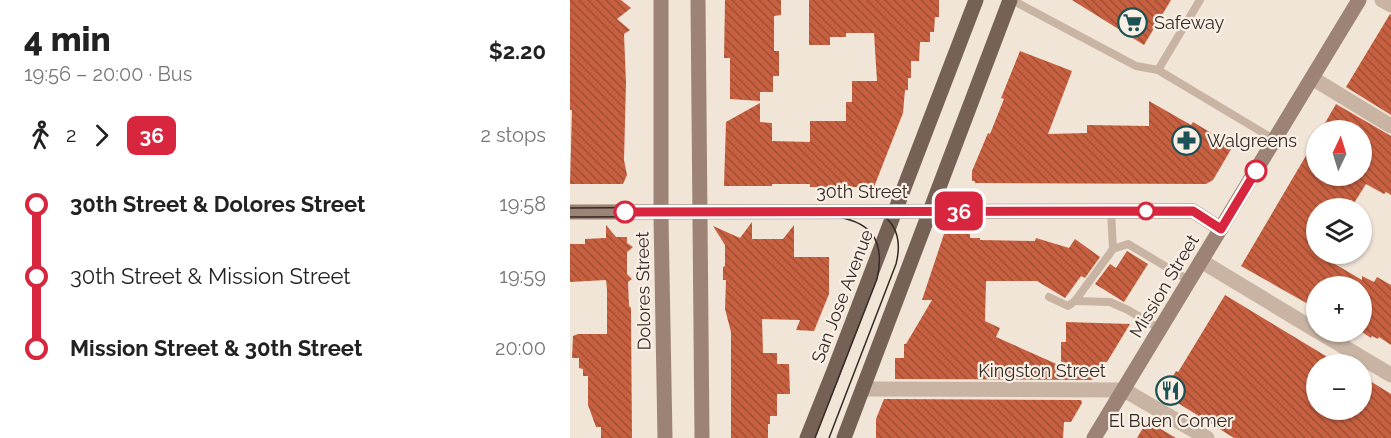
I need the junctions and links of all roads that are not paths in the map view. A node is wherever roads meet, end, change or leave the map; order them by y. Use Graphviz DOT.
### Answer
graph roads {
  1 [pos="661,0"];
  2 [pos="698,0"];
  3 [pos="976,0"];
  4 [pos="1011,0"];
  5 [pos="1200,0"];
  6 [pos="1359,0"];
  7 [pos="1382,0"];
  8 [pos="1391,5"];
  9 [pos="1158,70"];
  10 [pos="1312,78"];
  11 [pos="1391,126"];
  12 [pos="1275,140"];
  13 [pos="896,210"];
  14 [pos="929,211"];
  15 [pos="1111,211"];
  16 [pos="570,212"];
  17 [pos="661,212"];
  18 [pos="700,212"];
  19 [pos="1221,229"];
  20 [pos="1113,249"];
  21 [pos="1201,261"];
  22 [pos="1190,281"];
  23 [pos="1049,297"];
  24 [pos="1075,301"];
  25 [pos="1306,324"];
  26 [pos="1160,329"];
  27 [pos="1336,342"];
  28 [pos="1391,375"];
  29 [pos="864,389"];
  30 [pos="1124,390"];
  31 [pos="665,438"];
  32 [pos="702,438"];
  33 [pos="807,438"];
  34 [pos="844,438"];
  35 [pos="1094,438"];
  36 [pos="1207,438"];
  1 -- 17 [label="main road, Dolores Street"];
  2 -- 18 [label="main road"];
  3 -- 13 [label="main road, San Jose Avenue"];
  4 -- 9 [label="lane"];
  4 -- 14 [label="main road"];
  5 -- 9 [label="lane"];
  6 -- 10 [label="main road, Mission Street"];
  7 -- 8 [label="street"];
  9 -- 12 [label="lane"];
  10 -- 11 [label="street"];
  10 -- 12 [label="main road, Mission Street"];
  12 -- 19 [label="main road, Mission Street"];
  13 -- 14 [label="main road, 30th Street"];
  13 -- 18 [label="main road, 30th Street"];
  13 -- 33 [label="main road, San Jose Avenue"];
  14 -- 15 [label="main road, 30th Street"];
  14 -- 29 [label="main road"];
  15 -- 19 [label="main road, 30th Street"];
  15 -- 20 [label="lane"];
  16 -- 17 [label="main road, 30th Street"];
  17 -- 18 [label="main road, 30th Street"];
  17 -- 31 [label="main road, Dolores Street"];
  18 -- 32 [label="main road"];
  19 -- 21 [label="main road, Mission Street"];
  20 -- 22 [label="lane"];
  20 -- 24 [label="lane"];
  21 -- 22 [label="main road, Mission Street"];
  21 -- 25 [label="street"];
  22 -- 26 [label="main road, Mission Street"];
  23 -- 24 [label="lane"];
  24 -- 26 [label="lane"];
  26 -- 30 [label="main road, Mission Street"];
  27 -- 28 [label="street"];
  29 -- 30 [label="street, Kingston Street"];
  29 -- 34 [label="main road"];
  30 -- 35 [label="main road, Mission Street"];
  30 -- 36 [label="street, Kingston Street"];
}
